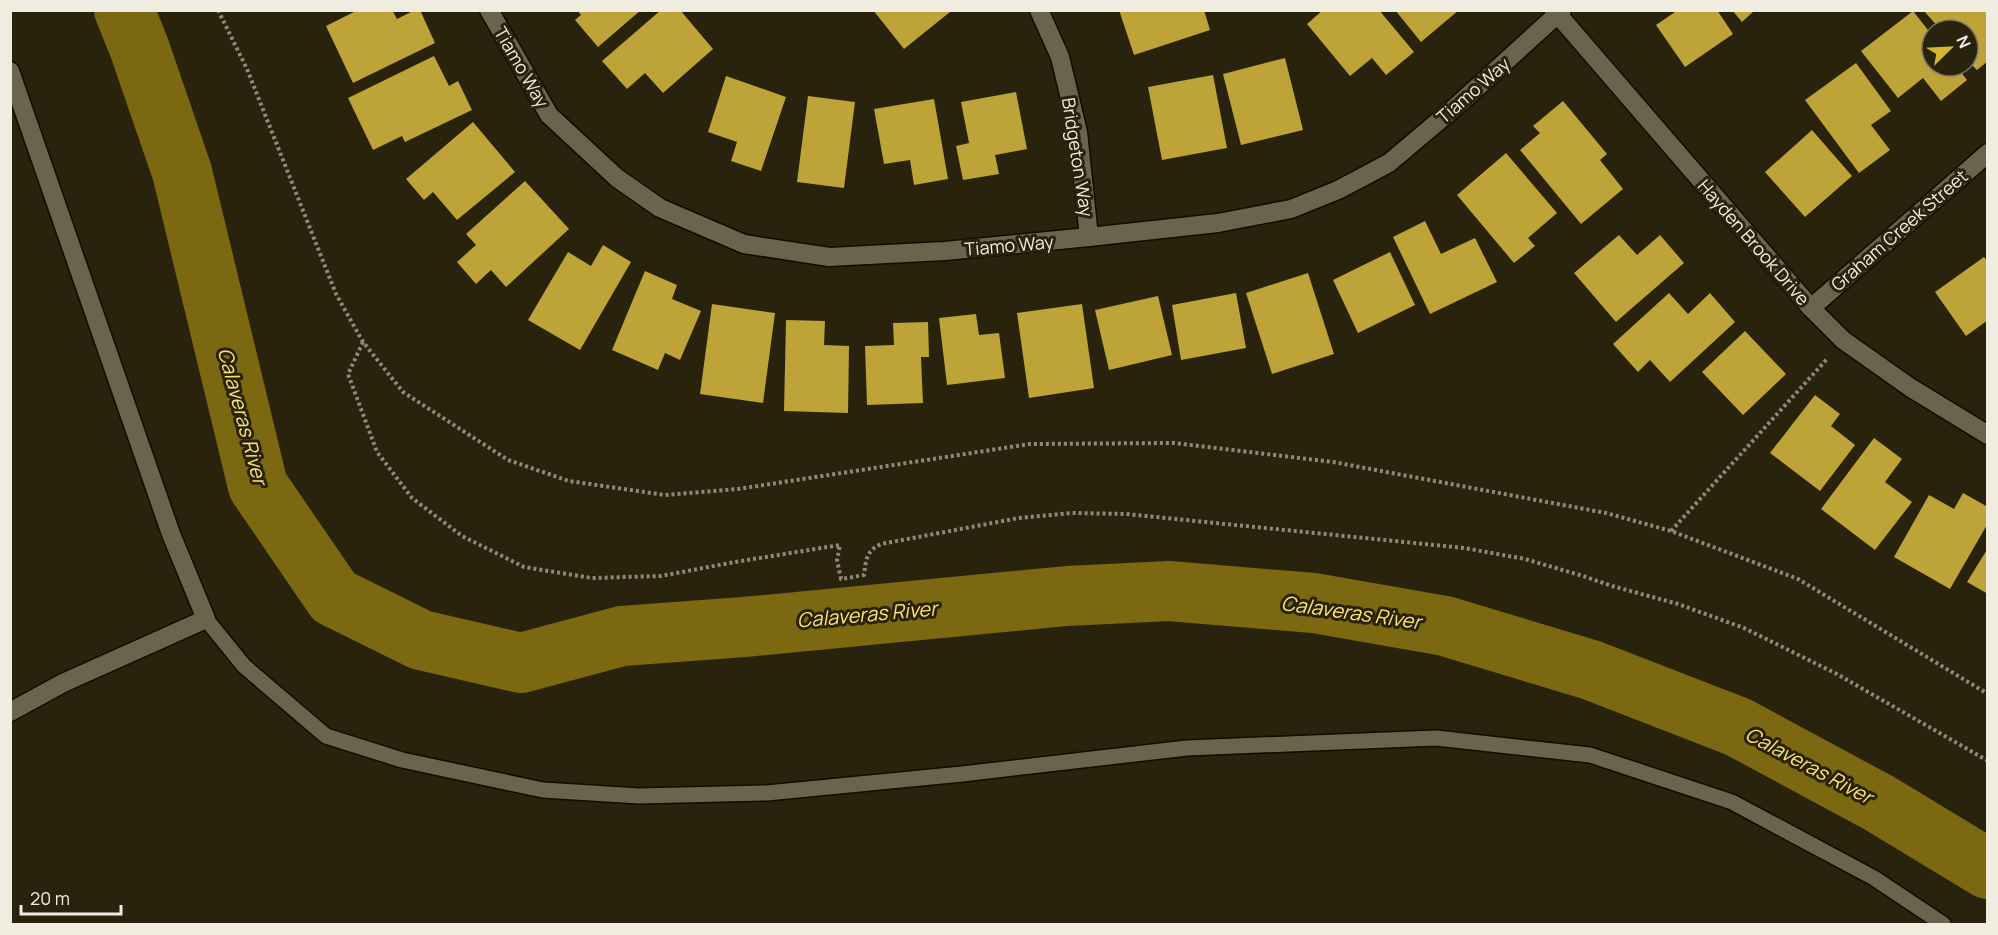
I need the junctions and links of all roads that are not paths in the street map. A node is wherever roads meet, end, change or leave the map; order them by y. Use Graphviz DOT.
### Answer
graph roads {
  1 [pos="489,10"];
  2 [pos="1039,10"];
  3 [pos="1558,12"];
  4 [pos="10,71"];
  5 [pos="1988,153"];
  6 [pos="1089,237"];
  7 [pos="1811,308"];
  8 [pos="1988,435"];
  9 [pos="206,619"];
  10 [pos="10,712"];
  11 [pos="1943,924"];
  1 -- 6 [label="street, Tiamo Way"];
  2 -- 6 [label="street, Bridgeton Way"];
  3 -- 6 [label="street, Tiamo Way"];
  3 -- 7 [label="street, Hayden Brook Drive"];
  4 -- 9 [label="street"];
  5 -- 7 [label="street, Graham Creek Street"];
  7 -- 8 [label="street, Hayden Brook Drive"];
  9 -- 10 [label="street"];
  9 -- 11 [label="lane"];
}
